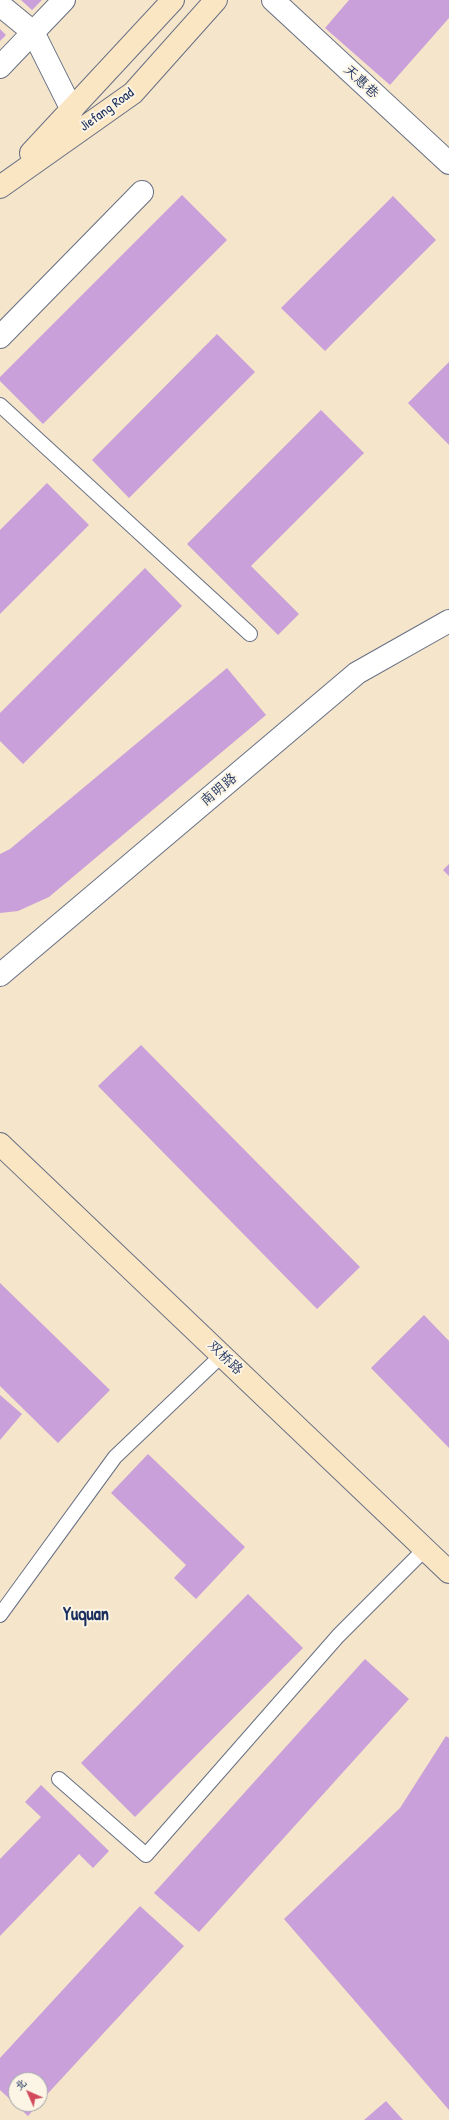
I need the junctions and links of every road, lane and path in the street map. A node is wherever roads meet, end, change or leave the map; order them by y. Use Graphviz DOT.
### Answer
graph roads {
  1 [pos="64,0"];
  2 [pos="173,0"];
  3 [pos="216,0"];
  4 [pos="272,0"];
  5 [pos="0,5"];
  6 [pos="33,32"];
  7 [pos="0,67"];
  8 [pos="72,110"];
  9 [pos="449,163"];
  10 [pos="0,186"];
  11 [pos="142,192"];
  12 [pos="0,337"];
  13 [pos="0,405"];
  14 [pos="449,621"];
  15 [pos="250,634"];
  16 [pos="0,975"];
  17 [pos="0,1144"];
  18 [pos="222,1355"];
  19 [pos="426,1548"];
  20 [pos="449,1572"];
  21 [pos="0,1615"];
  22 [pos="59,1779"];
  1 -- 6 [label="street"];
  2 -- 8 [label="main road, Jiefang Road"];
  3 -- 10 [label="main road, Jiefang Road"];
  4 -- 9 [label="street, 天惠巷"];
  5 -- 6 [label="street"];
  6 -- 7 [label="street"];
  6 -- 8 [label="street"];
  8 -- 10 [label="main road, Jiefang Road"];
  11 -- 12 [label="street"];
  13 -- 15 [label="lane"];
  14 -- 16 [label="street, 南明路"];
  17 -- 18 [label="main road, 双桥路"];
  18 -- 19 [label="main road, 双桥路"];
  18 -- 21 [label="lane"];
  19 -- 20 [label="main road, 双桥路"];
  19 -- 22 [label="lane"];
}
